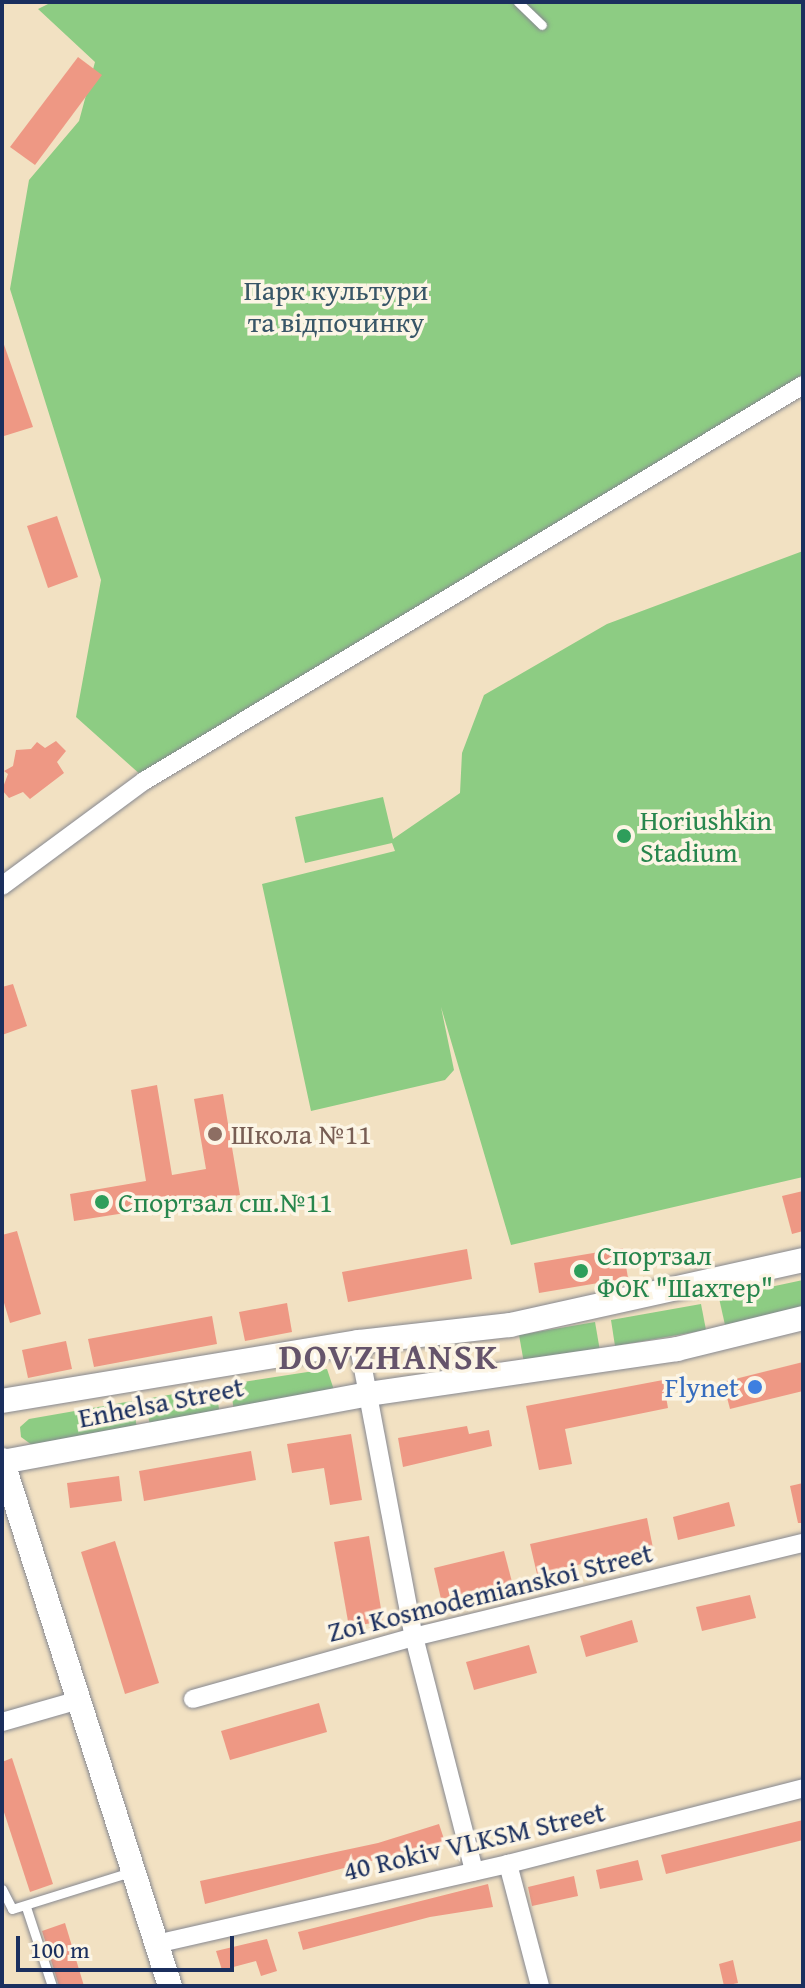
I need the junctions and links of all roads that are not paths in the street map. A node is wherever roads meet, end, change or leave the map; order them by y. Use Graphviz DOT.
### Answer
graph roads {
  1 [pos="518,2"];
  2 [pos="542,25"];
  3 [pos="803,385"];
  4 [pos="2,886"];
  5 [pos="803,1260"];
  6 [pos="803,1318"];
  7 [pos="358,1342"];
  8 [pos="369,1394"];
  9 [pos="2,1401"];
  10 [pos="2,1461"];
  11 [pos="803,1543"];
  12 [pos="414,1637"];
  13 [pos="193,1699"];
  14 [pos="75,1701"];
  15 [pos="2,1722"];
  16 [pos="803,1788"];
  17 [pos="508,1864"];
  18 [pos="474,1871"];
  19 [pos="131,1872"];
  20 [pos="2,1889"];
  21 [pos="26,1907"];
  22 [pos="156,1944"];
  23 [pos="52,1986"];
  24 [pos="170,1986"];
  25 [pos="540,1986"];
  1 -- 2 [label="lane"];
  3 -- 4 [label="street"];
  5 -- 7 [label="street, Enhelsa Street"];
  6 -- 8 [label="street, Enhelsa Street"];
  7 -- 8 [label="street"];
  7 -- 9 [label="street, Enhelsa Street"];
  8 -- 10 [label="street, Enhelsa Street"];
  8 -- 12 [label="street"];
  10 -- 14 [label="street"];
  11 -- 12 [label="street, Zoi Kosmodemianskoi Street"];
  12 -- 13 [label="street, Zoi Kosmodemianskoi Street"];
  12 -- 18 [label="street"];
  14 -- 15 [label="street"];
  14 -- 19 [label="street"];
  16 -- 17 [label="street, 40 Rokiv VLKSM Street"];
  17 -- 18 [label="street, 40 Rokiv VLKSM Street"];
  17 -- 25 [label="street"];
  18 -- 22 [label="street, 40 Rokiv VLKSM Street"];
  19 -- 21 [label="lane"];
  19 -- 22 [label="street"];
  20 -- 21 [label="lane"];
  21 -- 23 [label="lane"];
  22 -- 24 [label="street"];
}
